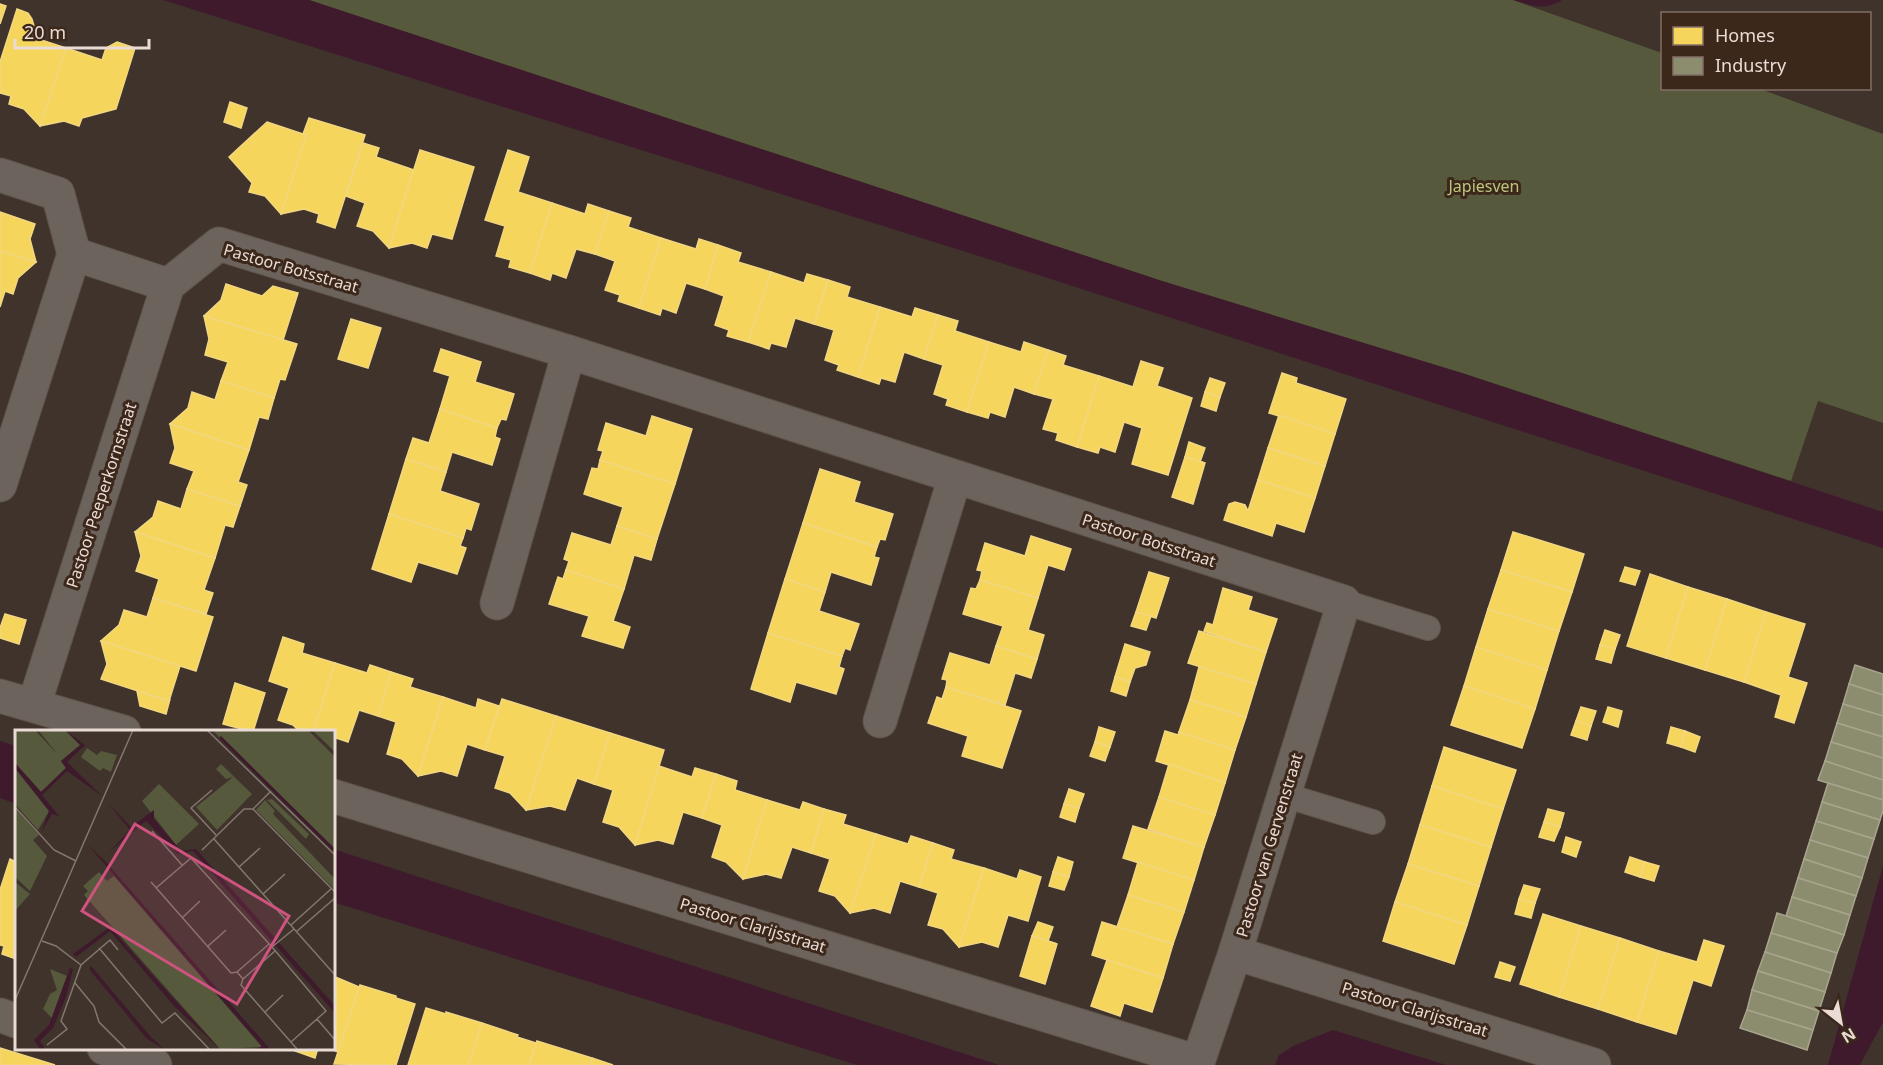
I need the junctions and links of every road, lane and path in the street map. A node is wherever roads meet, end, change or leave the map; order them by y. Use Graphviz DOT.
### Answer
graph roads {
  1 [pos="0,175"];
  2 [pos="74,254"];
  3 [pos="168,285"];
  4 [pos="568,352"];
  5 [pos="955,477"];
  6 [pos="0,485"];
  7 [pos="1344,602"];
  8 [pos="497,603"];
  9 [pos="1428,628"];
  10 [pos="0,696"];
  11 [pos="34,705"];
  12 [pos="880,721"];
  13 [pos="117,730"];
  14 [pos="1284,795"];
  15 [pos="334,796"];
  16 [pos="1373,822"];
  17 [pos="1235,954"];
  18 [pos="0,1015"];
  19 [pos="15,1021"];
  20 [pos="110,1050"];
  21 [pos="1173,1055"];
  22 [pos="155,1065"];
  23 [pos="1594,1065"];
  1 -- 2 [label="street"];
  2 -- 3 [label="street"];
  2 -- 6 [label="street"];
  3 -- 4 [label="street, Pastoor Botsstraat"];
  3 -- 11 [label="street, Pastoor Peeperkornstraat"];
  4 -- 5 [label="street, Pastoor Botsstraat"];
  4 -- 8 [label="street"];
  5 -- 7 [label="street, Pastoor Botsstraat"];
  5 -- 12 [label="street"];
  7 -- 9 [label="lane"];
  7 -- 14 [label="street, Pastoor van Gervenstraat"];
  10 -- 11 [label="street"];
  11 -- 13 [label="street"];
  14 -- 16 [label="lane"];
  14 -- 17 [label="street, Pastoor van Gervenstraat"];
  15 -- 21 [label="street, Pastoor Clarijsstraat"];
  17 -- 21 [label="street, Pastoor van Gervenstraat"];
  17 -- 23 [label="street, Pastoor Clarijsstraat"];
  18 -- 19 [label="street"];
  20 -- 22 [label="street"];
}
